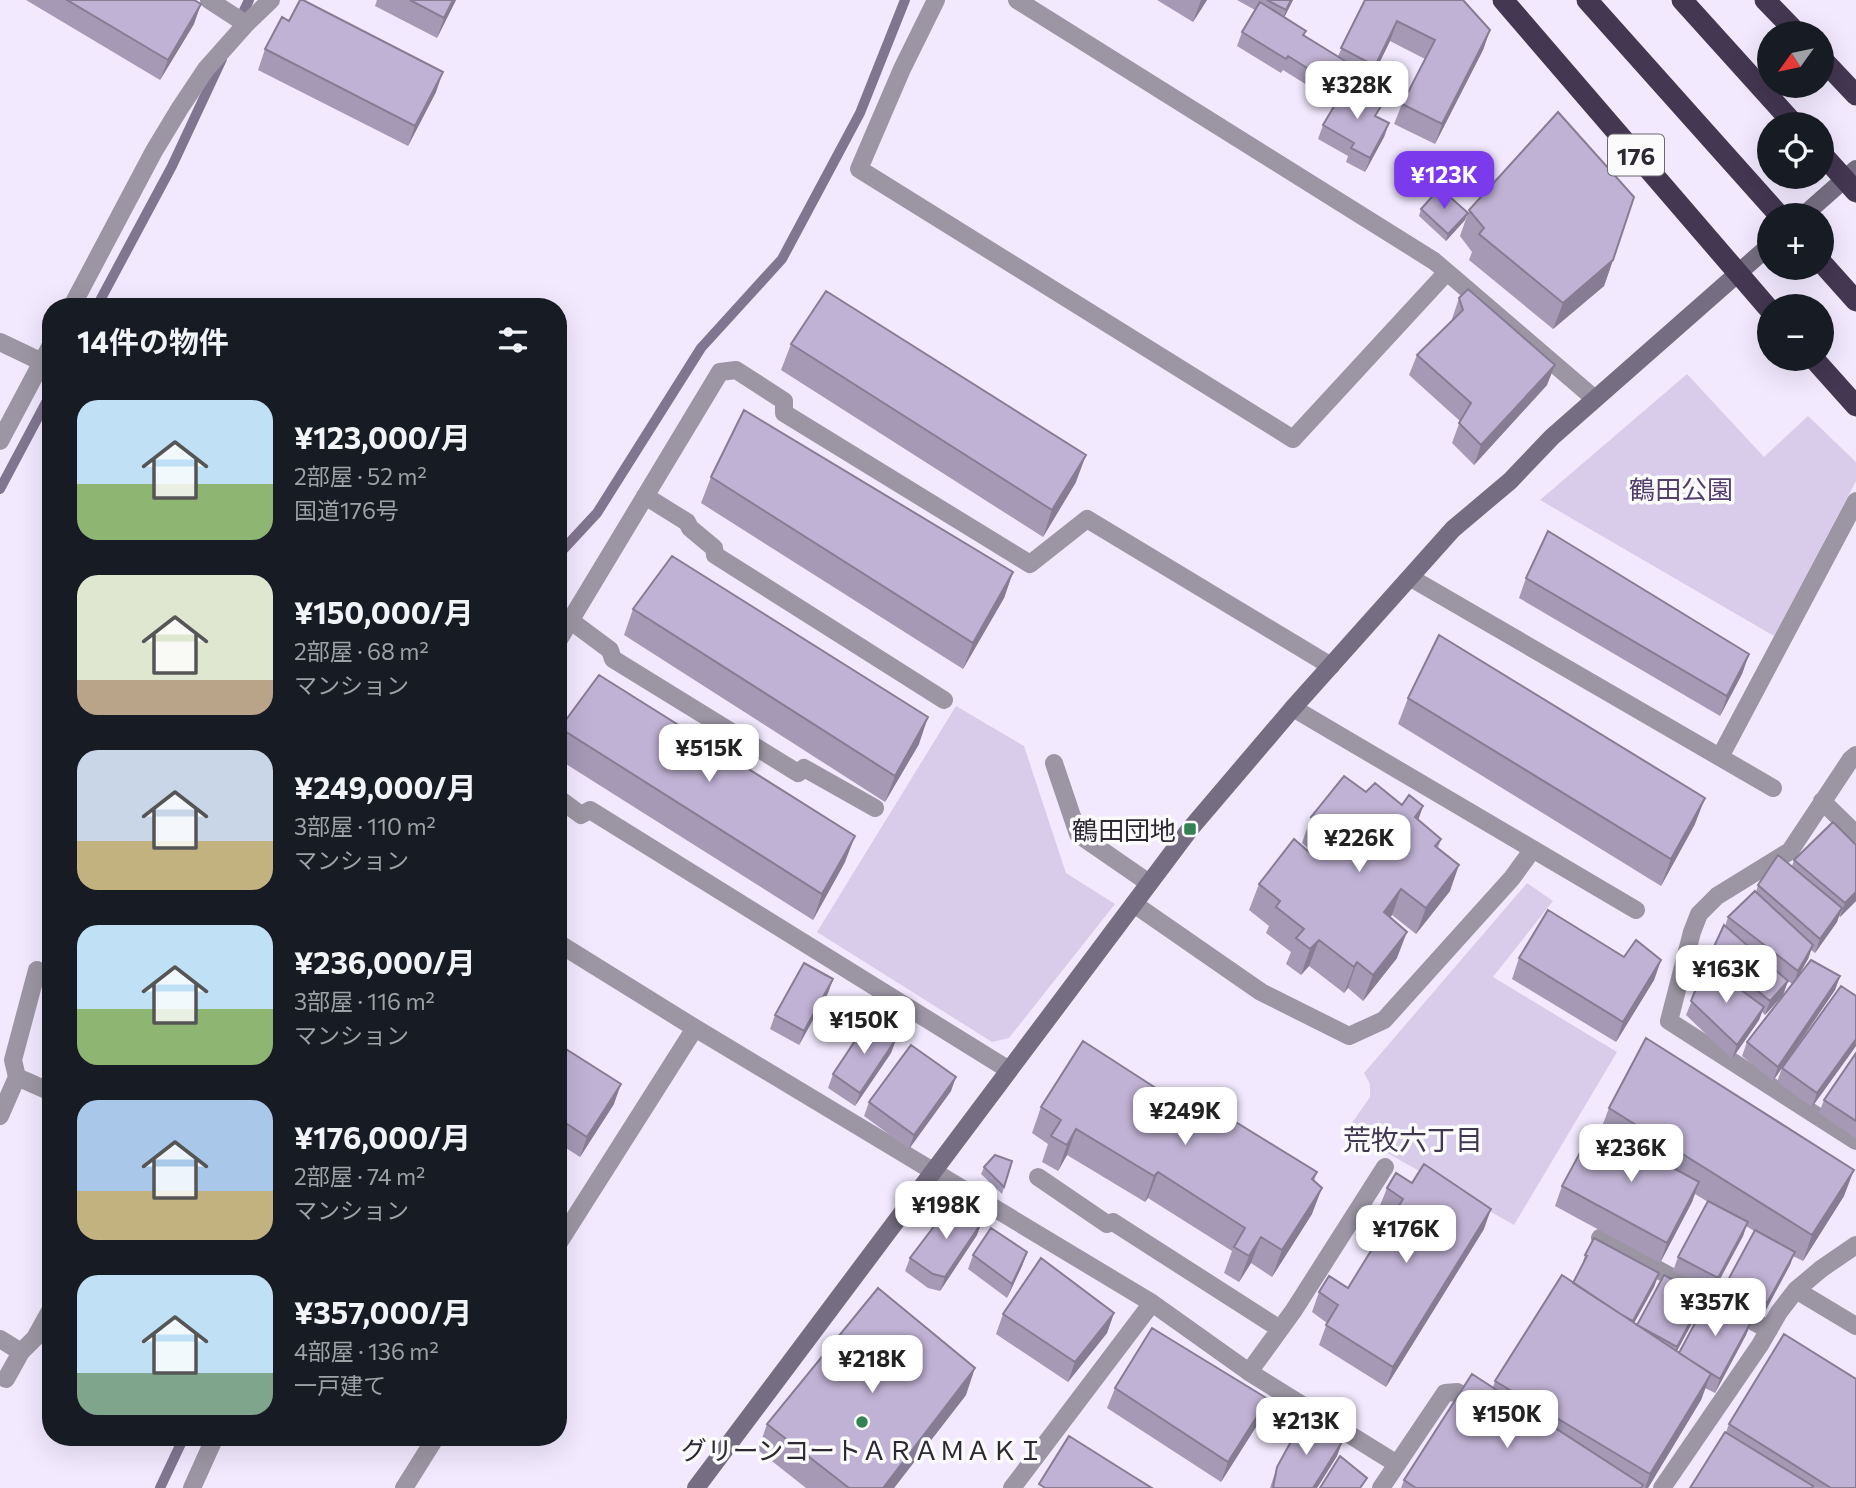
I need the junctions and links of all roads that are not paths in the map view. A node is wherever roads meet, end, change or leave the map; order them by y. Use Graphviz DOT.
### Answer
graph roads {
  1 [pos="209,0"];
  2 [pos="271,0"];
  3 [pos="936,0"];
  4 [pos="1017,0"];
  5 [pos="1503,0"];
  6 [pos="1587,0"];
  7 [pos="1682,0"];
  8 [pos="1765,0"];
  9 [pos="1785,21"];
  10 [pos="246,24"];
  11 [pos="1834,72"];
  12 [pos="1856,95"];
  13 [pos="1783,112"];
  14 [pos="1834,167"];
  15 [pos="1856,169"];
  16 [pos="1856,192"];
  17 [pos="1768,203"];
  18 [pos="1818,203"];
  19 [pos="1757,257"];
  20 [pos="1447,272"];
  21 [pos="1738,274"];
  22 [pos="1834,276"];
  23 [pos="1757,295"];
  24 [pos="76,298"];
  25 [pos="1856,301"];
  26 [pos="0,342"];
  27 [pos="42,362"];
  28 [pos="1825,371"];
  29 [pos="1595,399"];
  30 [pos="1856,406"];
  31 [pos="0,441"];
  32 [pos="645,496"];
  33 [pos="1856,501"];
  34 [pos="1410,578"];
  35 [pos="570,621"];
  36 [pos="567,626"];
  37 [pos="1331,666"];
  38 [pos="944,700"];
  39 [pos="1293,708"];
  40 [pos="1856,755"];
  41 [pos="1720,757"];
  42 [pos="1055,763"];
  43 [pos="1773,788"];
  44 [pos="1822,801"];
  45 [pos="567,805"];
  46 [pos="875,808"];
  47 [pos="1856,834"];
  48 [pos="1533,849"];
  49 [pos="1149,883"];
  50 [pos="1134,904"];
  51 [pos="1636,910"];
  52 [pos="567,949"];
  53 [pos="37,970"];
  54 [pos="695,1028"];
  55 [pos="1009,1070"];
  56 [pos="17,1077"];
  57 [pos="42,1088"];
  58 [pos="0,1116"];
  59 [pos="1856,1141"];
  60 [pos="1385,1167"];
  61 [pos="933,1172"];
  62 [pos="1038,1177"];
  63 [pos="567,1230"];
  64 [pos="1600,1238"];
  65 [pos="1856,1245"];
  66 [pos="1796,1290"];
  67 [pos="1152,1303"];
  68 [pos="42,1326"];
  69 [pos="1856,1326"];
  70 [pos="1280,1329"];
  71 [pos="1769,1330"];
  72 [pos="0,1339"];
  73 [pos="21,1352"];
  74 [pos="1249,1372"];
  75 [pos="6,1379"];
  76 [pos="1492,1414"];
  77 [pos="211,1446"];
  78 [pos="430,1446"];
  79 [pos="1397,1464"];
  80 [pos="191,1488"];
  81 [pos="404,1488"];
  82 [pos="696,1488"];
  83 [pos="1012,1488"];
  84 [pos="1381,1488"];
  85 [pos="1662,1488"];
  1 -- 10 [label="street"];
  2 -- 10 [label="street"];
  3 -- 20 [label="street"];
  4 -- 20 [label="street"];
  5 -- 21 [label="highway, 176"];
  6 -- 17 [label="highway"];
  7 -- 13 [label="highway"];
  8 -- 9 [label="highway"];
  10 -- 24 [label="street"];
  11 -- 12 [label="highway"];
  14 -- 16 [label="highway, bridge"];
  15 -- 18 [label="street"];
  19 -- 21 [label="street"];
  20 -- 29 [label="street"];
  21 -- 23 [label="highway, 176"];
  21 -- 29 [label="street"];
  22 -- 25 [label="highway"];
  26 -- 27 [label="street"];
  27 -- 31 [label="street"];
  28 -- 30 [label="highway"];
  29 -- 34 [label="street"];
  32 -- 35 [label="street"];
  32 -- 37 [label="street"];
  32 -- 38 [label="street"];
  33 -- 41 [label="street"];
  34 -- 37 [label="street"];
  34 -- 41 [label="street"];
  35 -- 36 [label="street"];
  35 -- 46 [label="street"];
  37 -- 39 [label="street"];
  39 -- 48 [label="street"];
  39 -- 49 [label="street"];
  40 -- 44 [label="street"];
  41 -- 43 [label="street"];
  42 -- 49 [label="street"];
  44 -- 47 [label="street"];
  44 -- 59 [label="street"];
  45 -- 55 [label="street"];
  48 -- 50 [label="street"];
  48 -- 51 [label="street"];
  49 -- 50 [label="street"];
  50 -- 55 [label="street"];
  52 -- 54 [label="street"];
  53 -- 56 [label="street"];
  54 -- 61 [label="street"];
  54 -- 63 [label="street"];
  55 -- 61 [label="street"];
  56 -- 57 [label="street"];
  56 -- 58 [label="street"];
  60 -- 70 [label="street"];
  61 -- 67 [label="street"];
  61 -- 82 [label="street"];
  62 -- 70 [label="street"];
  64 -- 71 [label="street"];
  65 -- 66 [label="street"];
  66 -- 69 [label="street"];
  66 -- 71 [label="street"];
  67 -- 74 [label="street"];
  67 -- 83 [label="street"];
  68 -- 73 [label="street"];
  70 -- 74 [label="street"];
  71 -- 85 [label="street"];
  72 -- 73 [label="street"];
  73 -- 75 [label="street"];
  74 -- 79 [label="street"];
  76 -- 79 [label="street"];
  77 -- 80 [label="street"];
  78 -- 81 [label="street"];
  79 -- 84 [label="street"];
}
